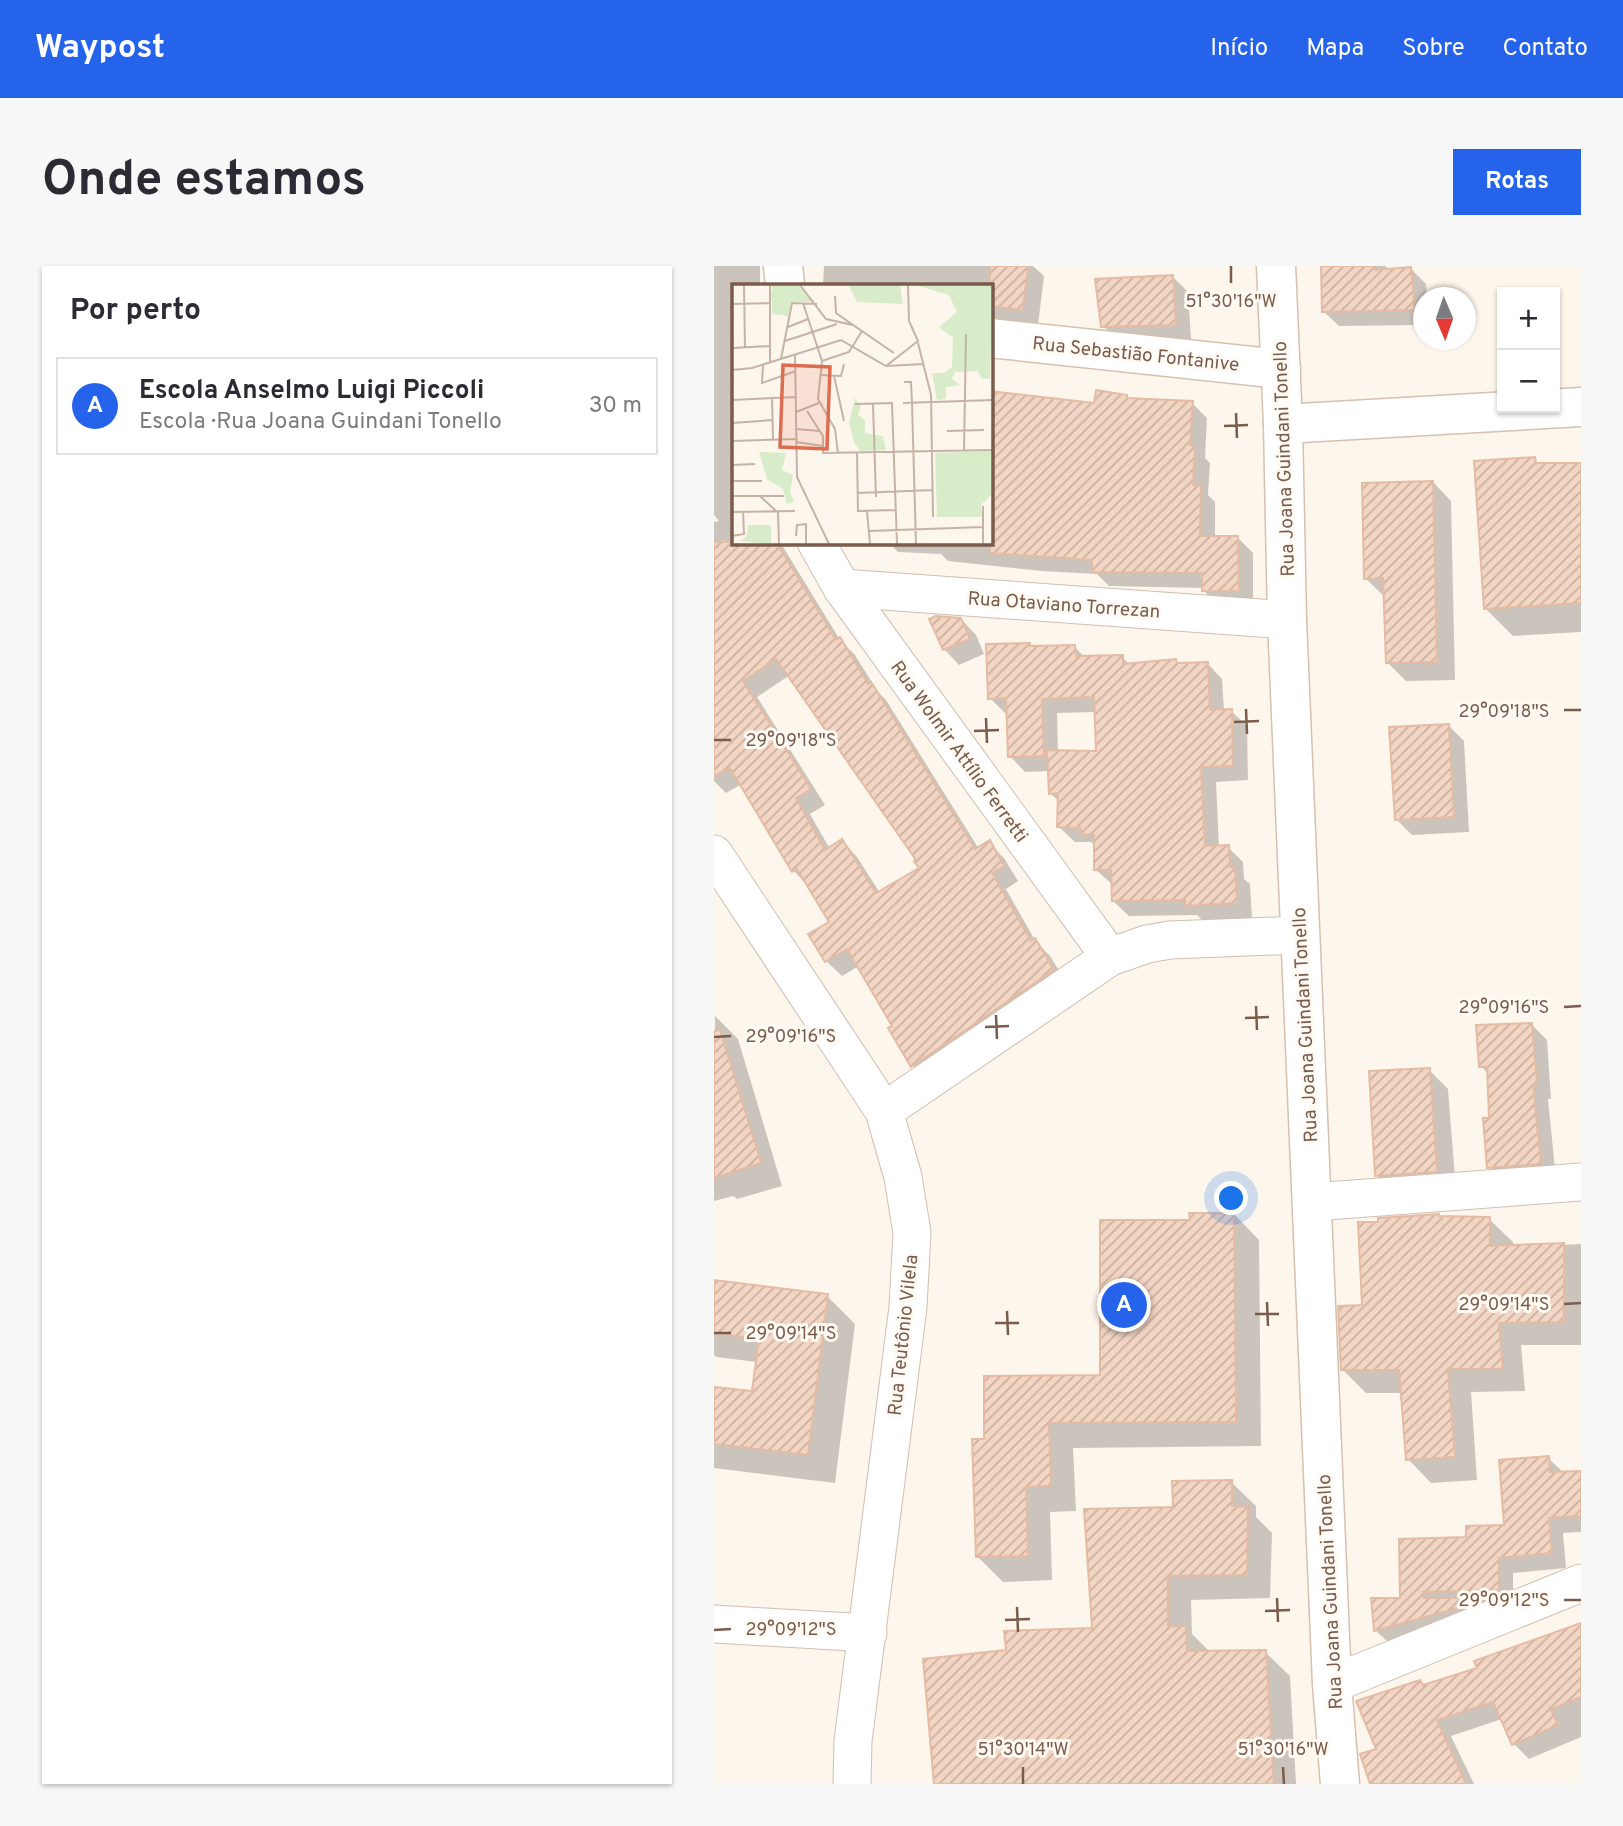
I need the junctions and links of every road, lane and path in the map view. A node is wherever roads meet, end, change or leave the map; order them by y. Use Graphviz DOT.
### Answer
graph roads {
  1 [pos="783,266"];
  2 [pos="1276,266"];
  3 [pos="785,284"];
  4 [pos="992,338"];
  5 [pos="1281,369"];
  6 [pos="1581,407"];
  7 [pos="1283,424"];
  8 [pos="817,544"];
  9 [pos="842,588"];
  10 [pos="1287,620"];
  11 [pos="714,853"];
  12 [pos="1300,935"];
  13 [pos="1110,957"];
  14 [pos="884,1111"];
  15 [pos="1581,1182"];
  16 [pos="1313,1202"];
  17 [pos="1581,1583"];
  18 [pos="714,1624"];
  19 [pos="868,1633"];
  20 [pos="1332,1684"];
  21 [pos="852,1784"];
  22 [pos="1340,1784"];
  1 -- 3 [label="main road"];
  2 -- 5 [label="main road, Rua Joana Guindani Tonello"];
  4 -- 5 [label="main road, Rua Sebastião Fontanive"];
  5 -- 7 [label="main road, Rua Joana Guindani Tonello"];
  6 -- 7 [label="main road"];
  7 -- 10 [label="main road, Rua Joana Guindani Tonello"];
  8 -- 9 [label="street, Rua Wolmir Attílio Ferretti"];
  9 -- 10 [label="street, Rua Otaviano Torrezan"];
  9 -- 13 [label="street, Rua Wolmir Attílio Ferretti"];
  10 -- 12 [label="main road, Rua Joana Guindani Tonello"];
  11 -- 14 [label="street, Rua Teutônio Vilela"];
  12 -- 13 [label="street"];
  12 -- 16 [label="main road, Rua Joana Guindani Tonello"];
  13 -- 14 [label="street"];
  14 -- 19 [label="street, Rua Teutônio Vilela"];
  15 -- 16 [label="street"];
  16 -- 20 [label="main road, Rua Joana Guindani Tonello"];
  17 -- 20 [label="street"];
  18 -- 19 [label="street"];
  19 -- 21 [label="street, Rua Teutônio Vilela"];
  20 -- 22 [label="main road, Rua Joana Guindani Tonello"];
}
